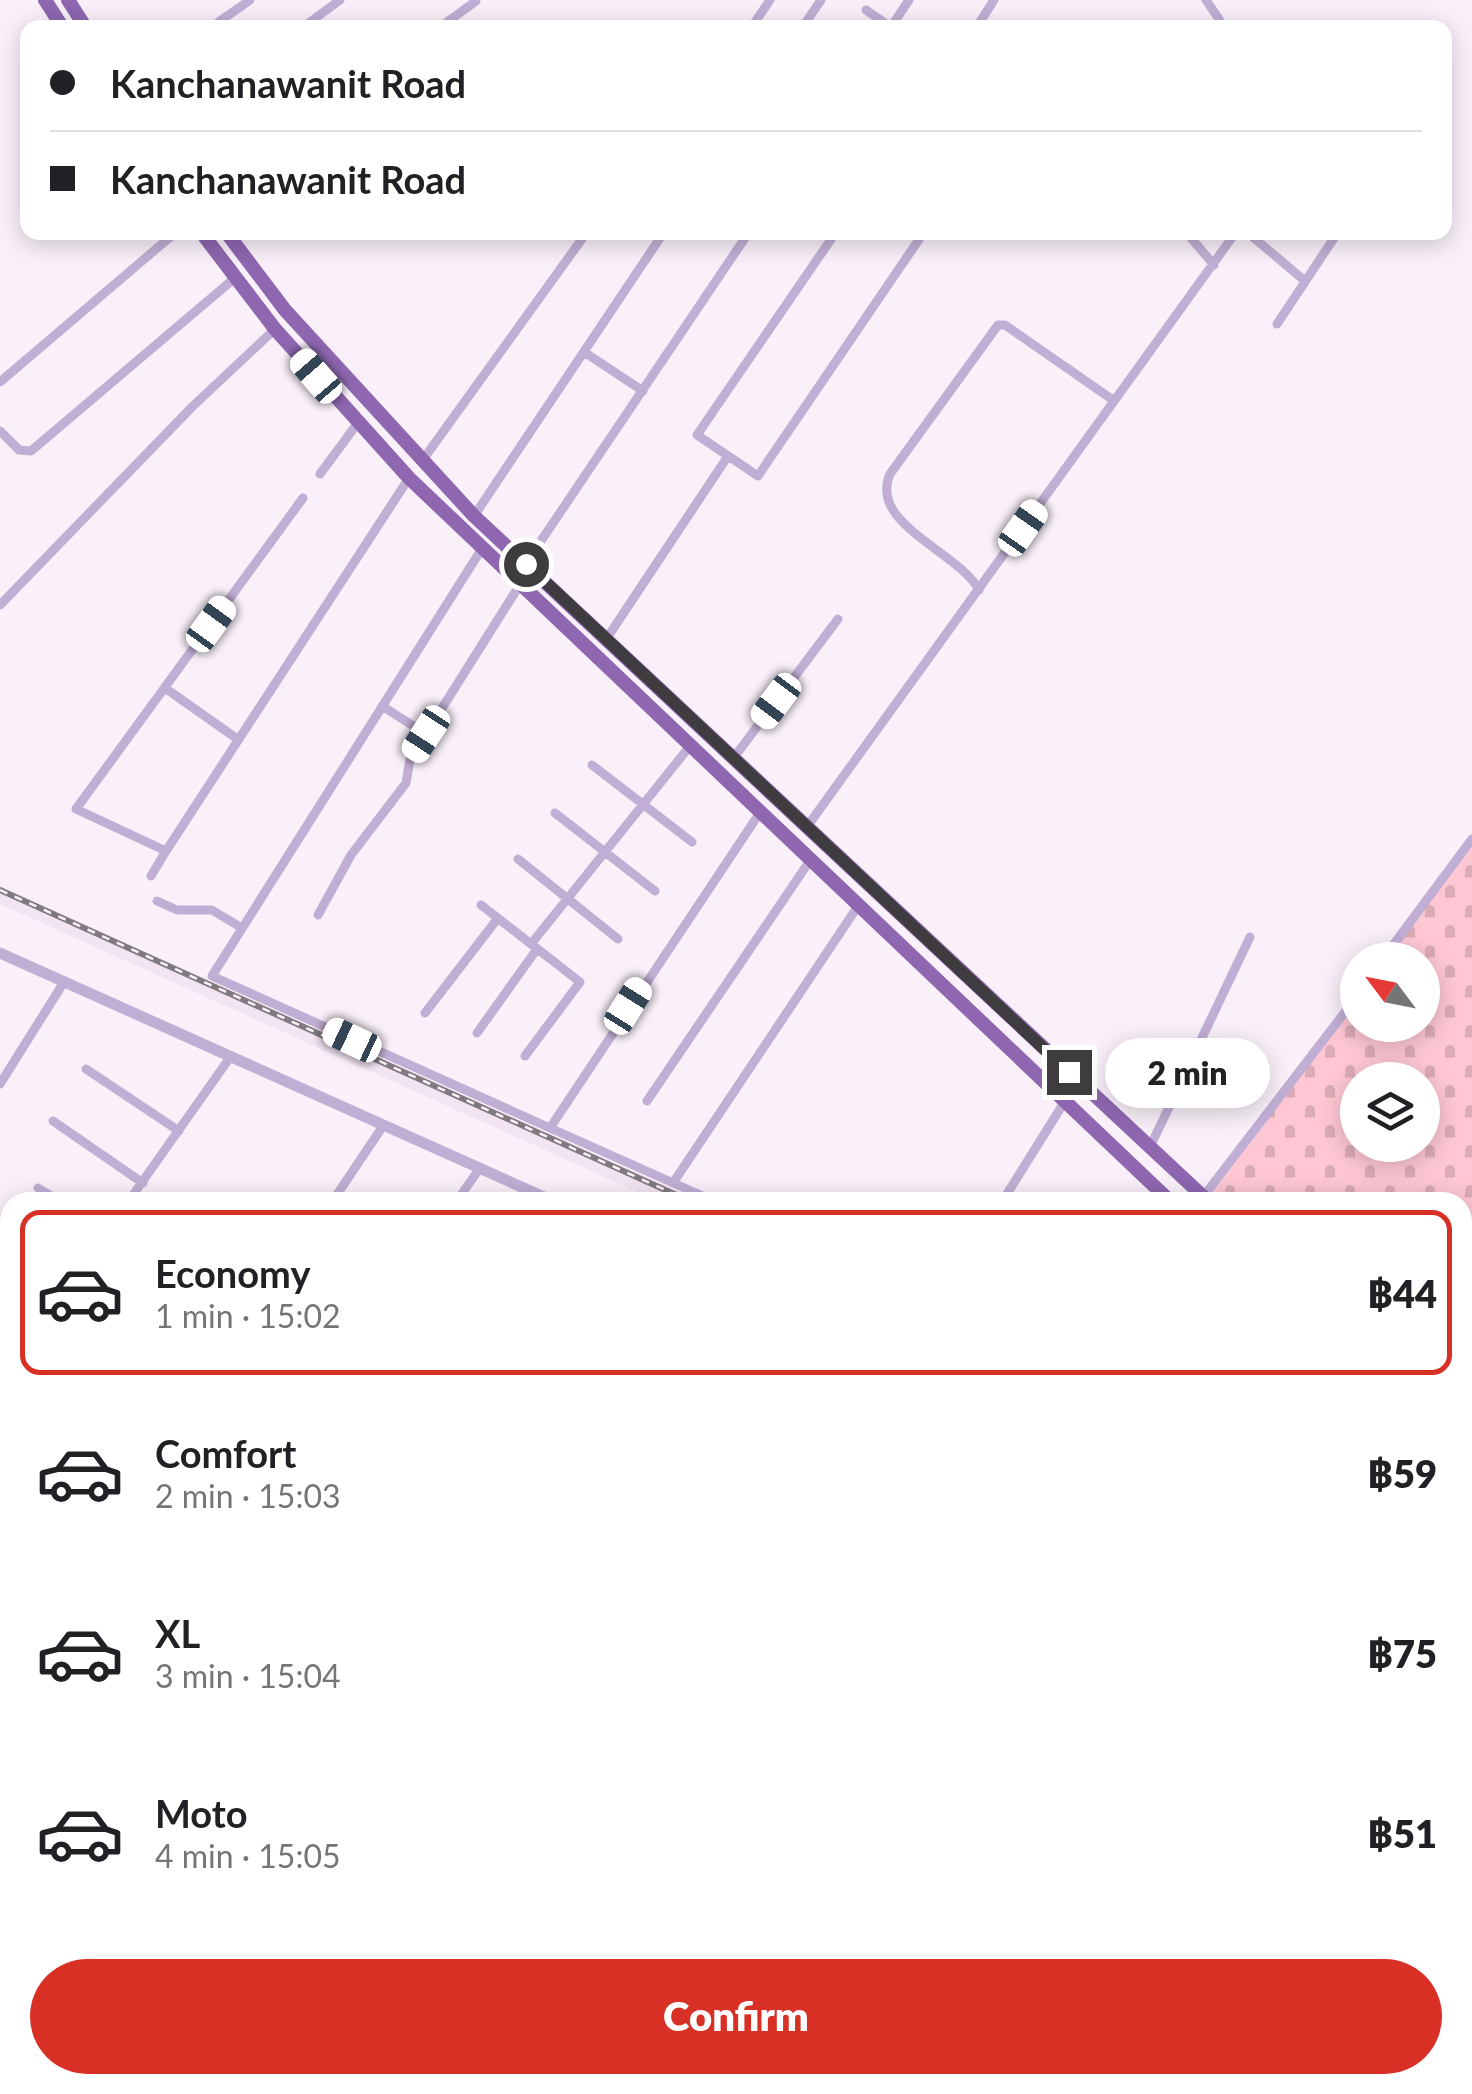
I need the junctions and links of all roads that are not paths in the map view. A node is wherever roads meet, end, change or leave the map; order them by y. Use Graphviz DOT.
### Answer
graph roads {
  1 [pos="250,0"];
  2 [pos="340,0"];
  3 [pos="806,0"];
  4 [pos="476,1"];
  5 [pos="818,4"];
  6 [pos="866,10"];
  7 [pos="221,20"];
  8 [pos="313,20"];
  9 [pos="451,20"];
  10 [pos="881,20"];
  11 [pos="167,240"];
  12 [pos="207,240"];
  13 [pos="232,240"];
  14 [pos="581,240"];
  15 [pos="659,240"];
  16 [pos="744,240"];
  17 [pos="831,240"];
  18 [pos="919,240"];
  19 [pos="1193,240"];
  20 [pos="1231,240"];
  21 [pos="1256,240"];
  22 [pos="1333,240"];
  23 [pos="1214,265"];
  24 [pos="236,277"];
  25 [pos="1305,281"];
  26 [pos="1276,324"];
  27 [pos="275,329"];
  28 [pos="584,352"];
  29 [pos="0,382"];
  30 [pos="643,391"];
  31 [pos="1113,400"];
  32 [pos="357,424"];
  33 [pos="0,431"];
  34 [pos="728,456"];
  35 [pos="422,462"];
  36 [pos="320,474"];
  37 [pos="409,478"];
  38 [pos="302,498"];
  39 [pos="474,516"];
  40 [pos="482,550"];
  41 [pos="526,564"];
  42 [pos="517,584"];
  43 [pos="979,590"];
  44 [pos="0,605"];
  45 [pos="838,619"];
  46 [pos="607,638"];
  47 [pos="165,688"];
  48 [pos="382,706"];
  49 [pos="426,734"];
  50 [pos="236,738"];
  51 [pos="690,746"];
  52 [pos="735,756"];
  53 [pos="592,765"];
  54 [pos="644,804"];
  55 [pos="761,810"];
  56 [pos="555,813"];
  57 [pos="809,824"];
  58 [pos="1472,840"];
  59 [pos="692,842"];
  60 [pos="166,851"];
  61 [pos="605,852"];
  62 [pos="812,858"];
  63 [pos="518,859"];
  64 [pos="151,876"];
  65 [pos="654,891"];
  66 [pos="568,898"];
  67 [pos="157,900"];
  68 [pos="860,903"];
  69 [pos="481,905"];
  70 [pos="318,915"];
  71 [pos="498,918"];
  72 [pos="242,928"];
  73 [pos="1250,937"];
  74 [pos="618,939"];
  75 [pos="1396,942"];
  76 [pos="534,946"];
  77 [pos="0,953"];
  78 [pos="64,982"];
  79 [pos="426,1013"];
  80 [pos="1340,1019"];
  81 [pos="476,1032"];
  82 [pos="231,1056"];
  83 [pos="525,1056"];
  84 [pos="86,1068"];
  85 [pos="0,1084"];
  86 [pos="648,1101"];
  87 [pos="1065,1101"];
  88 [pos="52,1121"];
  89 [pos="383,1126"];
  90 [pos="550,1128"];
  91 [pos="179,1131"];
  92 [pos="1150,1147"];
  93 [pos="480,1168"];
  94 [pos="143,1182"];
  95 [pos="673,1183"];
  96 [pos="38,1188"];
  97 [pos="45,1192"];
  98 [pos="136,1192"];
  99 [pos="339,1192"];
  100 [pos="463,1192"];
  101 [pos="532,1192"];
  102 [pos="693,1192"];
  103 [pos="1008,1192"];
  104 [pos="1161,1192"];
  105 [pos="1198,1192"];
  106 [pos="1212,1192"];
  1 -- 7 [label="street"];
  2 -- 8 [label="street"];
  3 -- 5 [label="street"];
  4 -- 9 [label="street"];
  6 -- 10 [label="street"];
  11 -- 29 [label="street"];
  12 -- 24 [label="highway"];
  13 -- 35 [label="highway"];
  14 -- 35 [label="street"];
  15 -- 28 [label="street"];
  16 -- 30 [label="street"];
  17 -- 34 [label="street"];
  18 -- 34 [label="street"];
  19 -- 23 [label="street"];
  20 -- 23 [label="street"];
  21 -- 25 [label="street"];
  22 -- 25 [label="street"];
  23 -- 31 [label="street"];
  24 -- 27 [label="highway"];
  24 -- 33 [label="street"];
  25 -- 26 [label="street"];
  27 -- 32 [label="highway"];
  27 -- 44 [label="street"];
  28 -- 30 [label="street"];
  28 -- 39 [label="street"];
  30 -- 41 [label="street"];
  31 -- 43 [label="street"];
  31 -- 43 [label="street"];
  32 -- 36 [label="street"];
  32 -- 37 [label="highway"];
  34 -- 46 [label="street"];
  35 -- 39 [label="highway"];
  37 -- 40 [label="highway"];
  37 -- 50 [label="street"];
  38 -- 47 [label="street"];
  39 -- 41 [label="highway"];
  40 -- 42 [label="highway"];
  40 -- 48 [label="street"];
  41 -- 42 [label="street"];
  41 -- 46 [label="highway"];
  42 -- 49 [label="street"];
  42 -- 51 [label="highway"];
  43 -- 57 [label="street"];
  45 -- 52 [label="street"];
  46 -- 52 [label="highway"];
  47 -- 50 [label="street"];
  47 -- 60 [label="street"];
  48 -- 49 [label="street"];
  48 -- 72 [label="street"];
  49 -- 70 [label="street"];
  50 -- 60 [label="street"];
  51 -- 54 [label="street"];
  51 -- 55 [label="highway"];
  52 -- 57 [label="highway"];
  53 -- 54 [label="street"];
  54 -- 59 [label="street"];
  54 -- 61 [label="street"];
  55 -- 62 [label="highway"];
  55 -- 90 [label="street"];
  56 -- 61 [label="street"];
  57 -- 92 [label="highway"];
  58 -- 75 [label="street"];
  60 -- 64 [label="street"];
  61 -- 65 [label="street"];
  61 -- 66 [label="street"];
  62 -- 68 [label="highway"];
  62 -- 86 [label="street"];
  63 -- 66 [label="street"];
  66 -- 74 [label="street"];
  66 -- 76 [label="street"];
  67 -- 72 [label="street"];
  68 -- 87 [label="highway"];
  68 -- 95 [label="street"];
  69 -- 71 [label="street"];
  71 -- 76 [label="street"];
  71 -- 79 [label="street"];
  72 -- 90 [label="street"];
  73 -- 92 [label="street"];
  76 -- 81 [label="street"];
  76 -- 83 [label="street"];
  77 -- 78 [label="street"];
  78 -- 82 [label="street"];
  78 -- 85 [label="street"];
  80 -- 106 [label="street"];
  82 -- 89 [label="street"];
  82 -- 91 [label="street"];
  84 -- 91 [label="street"];
  87 -- 103 [label="street"];
  87 -- 104 [label="highway"];
  88 -- 94 [label="street"];
  89 -- 93 [label="street"];
  89 -- 99 [label="street"];
  90 -- 95 [label="street"];
  91 -- 94 [label="street"];
  92 -- 105 [label="highway"];
  93 -- 100 [label="street"];
  93 -- 101 [label="street"];
  94 -- 98 [label="street"];
  95 -- 102 [label="street"];
  96 -- 97 [label="street"];
}
